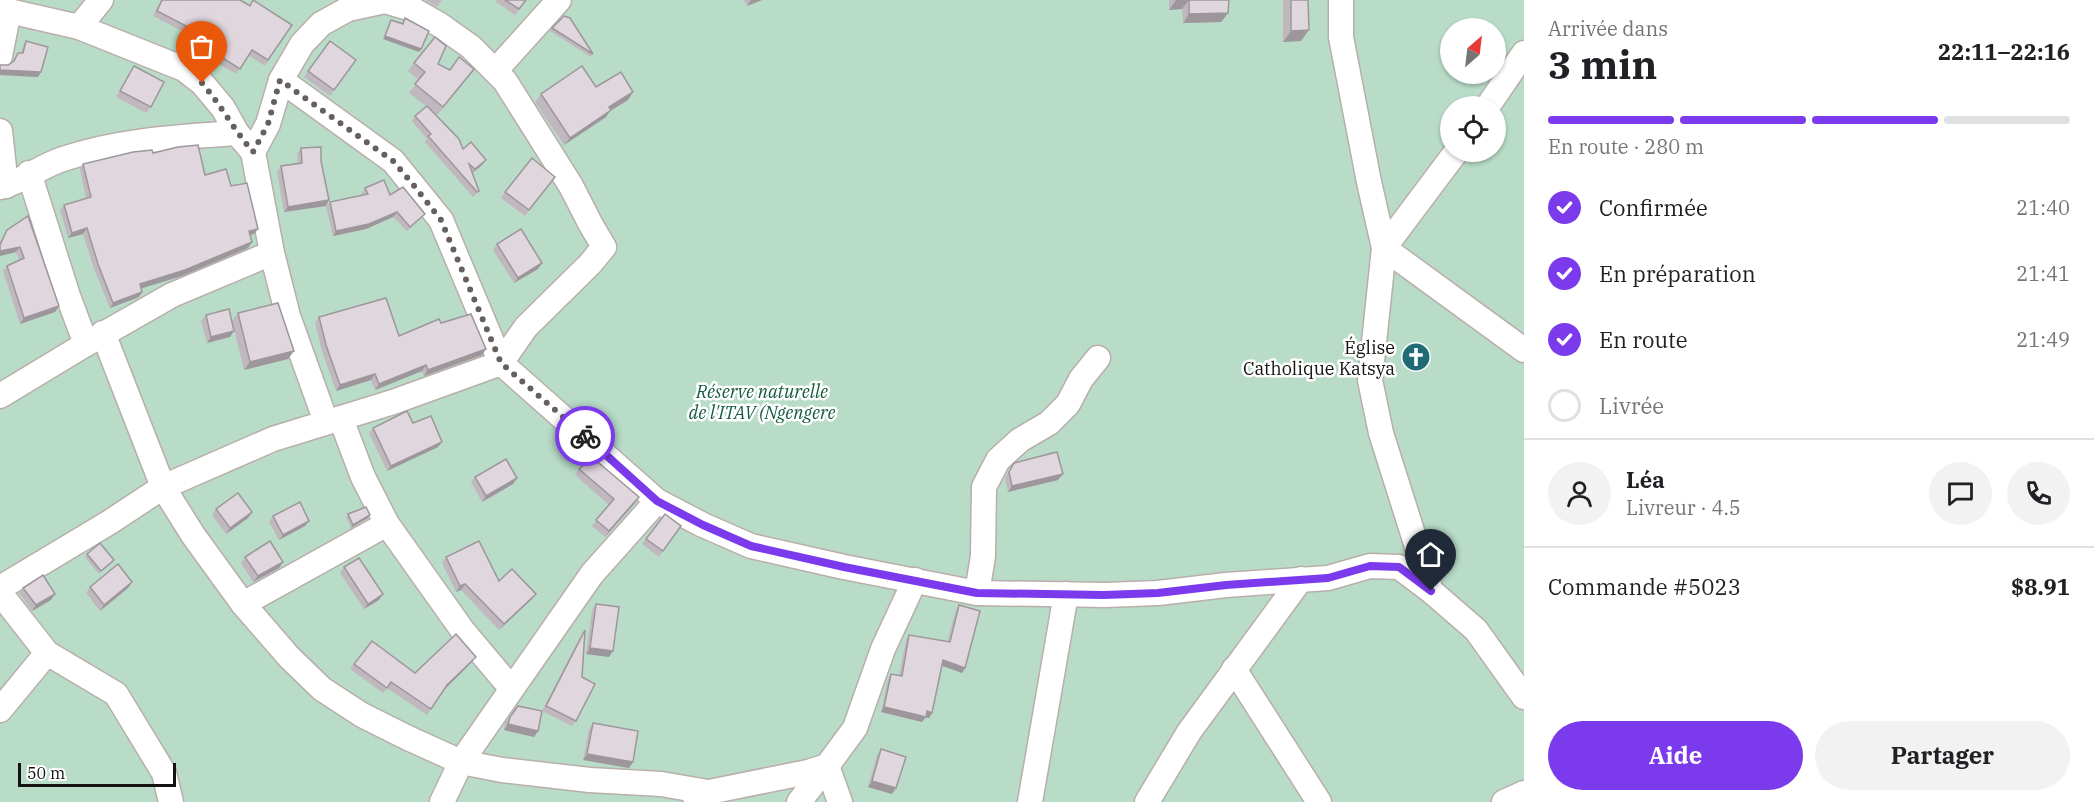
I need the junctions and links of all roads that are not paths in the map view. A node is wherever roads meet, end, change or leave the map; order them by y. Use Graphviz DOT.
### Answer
graph roads {
  1 [pos="101,0"];
  2 [pos="558,0"];
  3 [pos="1341,0"];
  4 [pos="384,1"];
  5 [pos="4,10"];
  6 [pos="79,27"];
  7 [pos="1524,53"];
  8 [pos="0,56"];
  9 [pos="495,71"];
  10 [pos="280,80"];
  11 [pos="1495,96"];
  12 [pos="0,131"];
  13 [pos="237,133"];
  14 [pos="253,152"];
  15 [pos="1448,162"];
  16 [pos="29,174"];
  17 [pos="3,187"];
  18 [pos="1384,248"];
  19 [pos="272,253"];
  20 [pos="95,339"];
  21 [pos="1524,350"];
  22 [pos="1098,358"];
  23 [pos="501,363"];
  24 [pos="0,396"];
  25 [pos="334,421"];
  26 [pos="163,488"];
  27 [pos="657,501"];
  28 [pos="387,524"];
  29 [pos="1300,579"];
  30 [pos="915,580"];
  31 [pos="0,588"];
  32 [pos="1431,591"];
  33 [pos="977,593"];
  34 [pos="0,594"];
  35 [pos="1066,594"];
  36 [pos="243,604"];
  37 [pos="47,653"];
  38 [pos="1234,669"];
  39 [pos="511,688"];
  40 [pos="1524,697"];
  41 [pos="0,710"];
  42 [pos="461,762"];
  43 [pos="827,766"];
  44 [pos="708,792"];
  45 [pos="1524,793"];
  46 [pos="171,802"];
  47 [pos="442,802"];
  48 [pos="665,802"];
  49 [pos="800,802"];
  50 [pos="840,802"];
  51 [pos="1030,802"];
  52 [pos="1147,802"];
  53 [pos="1319,802"];
  54 [pos="1504,802"];
  1 -- 6 [label="street"];
  2 -- 9 [label="street"];
  3 -- 18 [label="street"];
  4 -- 9 [label="street"];
  4 -- 10 [label="street"];
  5 -- 6 [label="street"];
  5 -- 8 [label="street"];
  6 -- 13 [label="street"];
  7 -- 11 [label="street"];
  9 -- 23 [label="street"];
  10 -- 14 [label="street"];
  10 -- 23 [label="street"];
  12 -- 17 [label="street"];
  13 -- 14 [label="street"];
  13 -- 16 [label="street"];
  14 -- 19 [label="street"];
  15 -- 18 [label="street"];
  16 -- 17 [label="street"];
  16 -- 20 [label="street"];
  18 -- 21 [label="street"];
  18 -- 32 [label="street"];
  19 -- 20 [label="street"];
  19 -- 25 [label="street"];
  20 -- 24 [label="street"];
  20 -- 26 [label="street"];
  22 -- 33 [label="street"];
  23 -- 25 [label="street"];
  23 -- 27 [label="street"];
  25 -- 26 [label="street"];
  25 -- 28 [label="street"];
  26 -- 31 [label="street"];
  26 -- 36 [label="street"];
  27 -- 30 [label="street"];
  27 -- 39 [label="street"];
  28 -- 36 [label="street"];
  28 -- 39 [label="street"];
  29 -- 32 [label="street"];
  29 -- 35 [label="street"];
  29 -- 38 [label="street"];
  30 -- 33 [label="street"];
  30 -- 43 [label="street"];
  32 -- 40 [label="street"];
  33 -- 35 [label="street"];
  34 -- 37 [label="street"];
  35 -- 51 [label="street"];
  36 -- 42 [label="street"];
  37 -- 41 [label="street"];
  37 -- 46 [label="street"];
  38 -- 52 [label="street"];
  38 -- 53 [label="street"];
  39 -- 42 [label="street"];
  42 -- 44 [label="street"];
  42 -- 47 [label="street"];
  43 -- 44 [label="street"];
  43 -- 49 [label="street"];
  43 -- 50 [label="street"];
  44 -- 48 [label="street"];
  45 -- 54 [label="street"];
}
